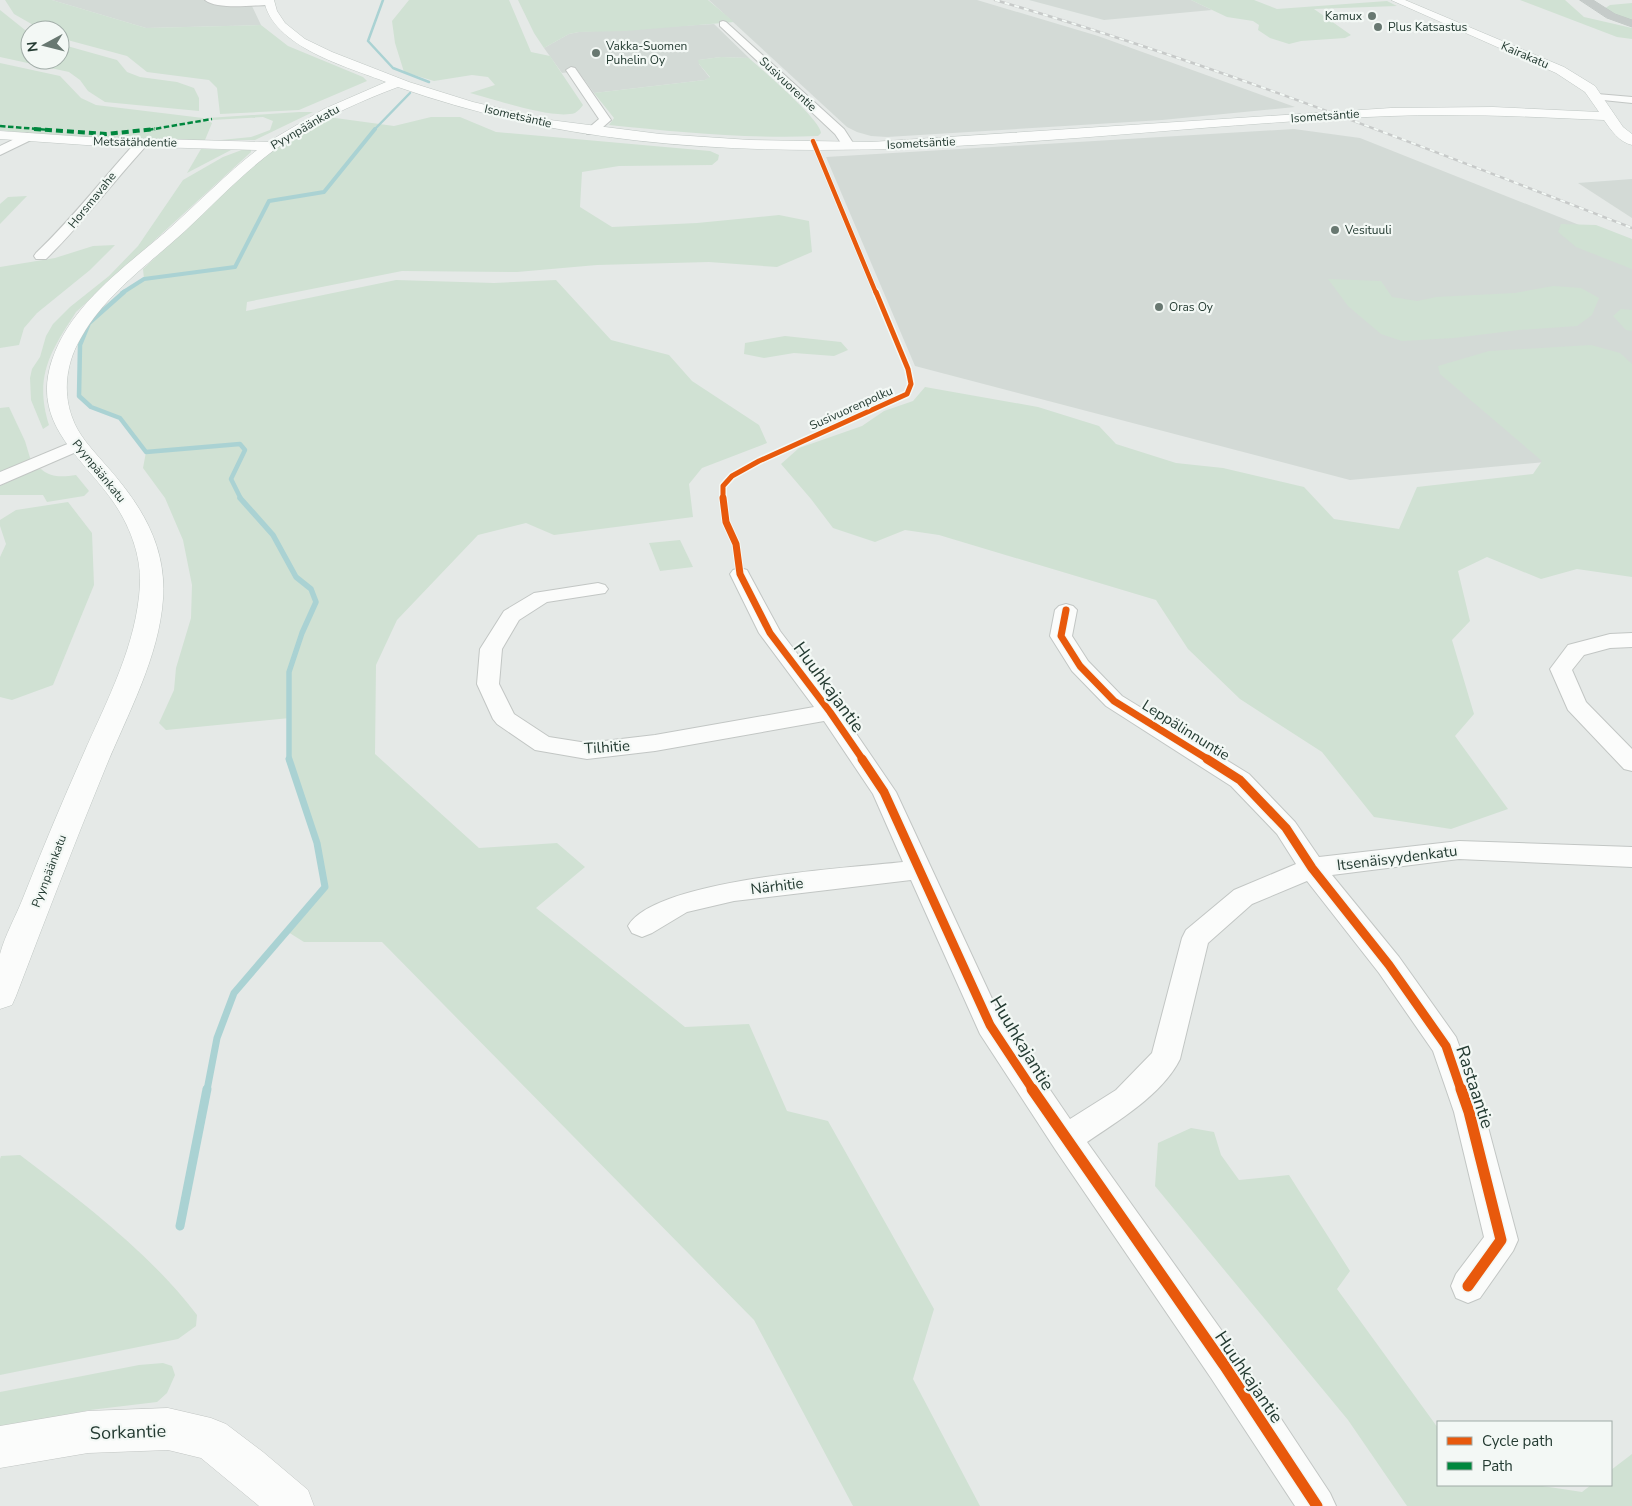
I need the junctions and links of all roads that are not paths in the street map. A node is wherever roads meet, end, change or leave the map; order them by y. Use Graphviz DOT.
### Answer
graph roads {
  1 [pos="210,0"];
  2 [pos="1396,0"];
  3 [pos="1585,0"];
  4 [pos="269,1"];
  5 [pos="1597,3"];
  6 [pos="723,24"];
  7 [pos="1632,24"];
  8 [pos="571,70"];
  9 [pos="398,82"];
  10 [pos="1597,97"];
  11 [pos="1632,100"];
  12 [pos="1609,116"];
  13 [pos="592,131"];
  14 [pos="0,135"];
  15 [pos="27,137"];
  16 [pos="1632,140"];
  17 [pos="142,143"];
  18 [pos="271,146"];
  19 [pos="849,146"];
  20 [pos="0,151"];
  21 [pos="41,256"];
  22 [pos="77,445"];
  23 [pos="0,479"];
  24 [pos="740,574"];
  25 [pos="598,589"];
  26 [pos="1066,610"];
  27 [pos="1632,640"];
  28 [pos="830,712"];
  29 [pos="1632,763"];
  30 [pos="1632,858"];
  31 [pos="1312,868"];
  32 [pos="918,870"];
  33 [pos="642,926"];
  34 [pos="0,996"];
  35 [pos="1066,1140"];
  36 [pos="1468,1286"];
  37 [pos="0,1447"];
  38 [pos="292,1506"];
  39 [pos="1317,1506"];
  1 -- 4 [label="street"];
  2 -- 10 [label="main road, Kairakatu"];
  3 -- 5 [label="highway"];
  4 -- 9 [label="main road, Isometsäntie"];
  5 -- 7 [label="highway"];
  6 -- 19 [label="street, Susivuorentie"];
  8 -- 13 [label="street"];
  9 -- 13 [label="main road, Isometsäntie"];
  9 -- 18 [label="main road, Pyynpäänkatu"];
  10 -- 11 [label="street"];
  10 -- 12 [label="main road, Kairakatu"];
  12 -- 16 [label="main road, Kairakatu"];
  12 -- 19 [label="main road, Isometsäntie"];
  13 -- 19 [label="main road, Isometsäntie"];
  14 -- 15 [label="main road, Metsätähdentie"];
  15 -- 17 [label="main road, Metsätähdentie"];
  15 -- 20 [label="street"];
  17 -- 18 [label="main road, Metsätähdentie"];
  17 -- 21 [label="street, Horsmavahe"];
  18 -- 22 [label="main road, Pyynpäänkatu"];
  22 -- 23 [label="street"];
  22 -- 34 [label="main road, Pyynpäänkatu"];
  24 -- 28 [label="street, Huuhkajantie"];
  25 -- 28 [label="street, Tilhitie"];
  26 -- 31 [label="street, Leppälinnuntie"];
  27 -- 29 [label="street"];
  28 -- 32 [label="street, Huuhkajantie"];
  30 -- 31 [label="street, Itsenäisyydenkatu"];
  31 -- 35 [label="street, Itsenäisyydenkatu"];
  31 -- 36 [label="street, Rastaantie"];
  32 -- 33 [label="street, Närhitie"];
  32 -- 35 [label="street, Huuhkajantie"];
  35 -- 39 [label="street, Huuhkajantie"];
  37 -- 38 [label="main road, Sorkantie"];
}
